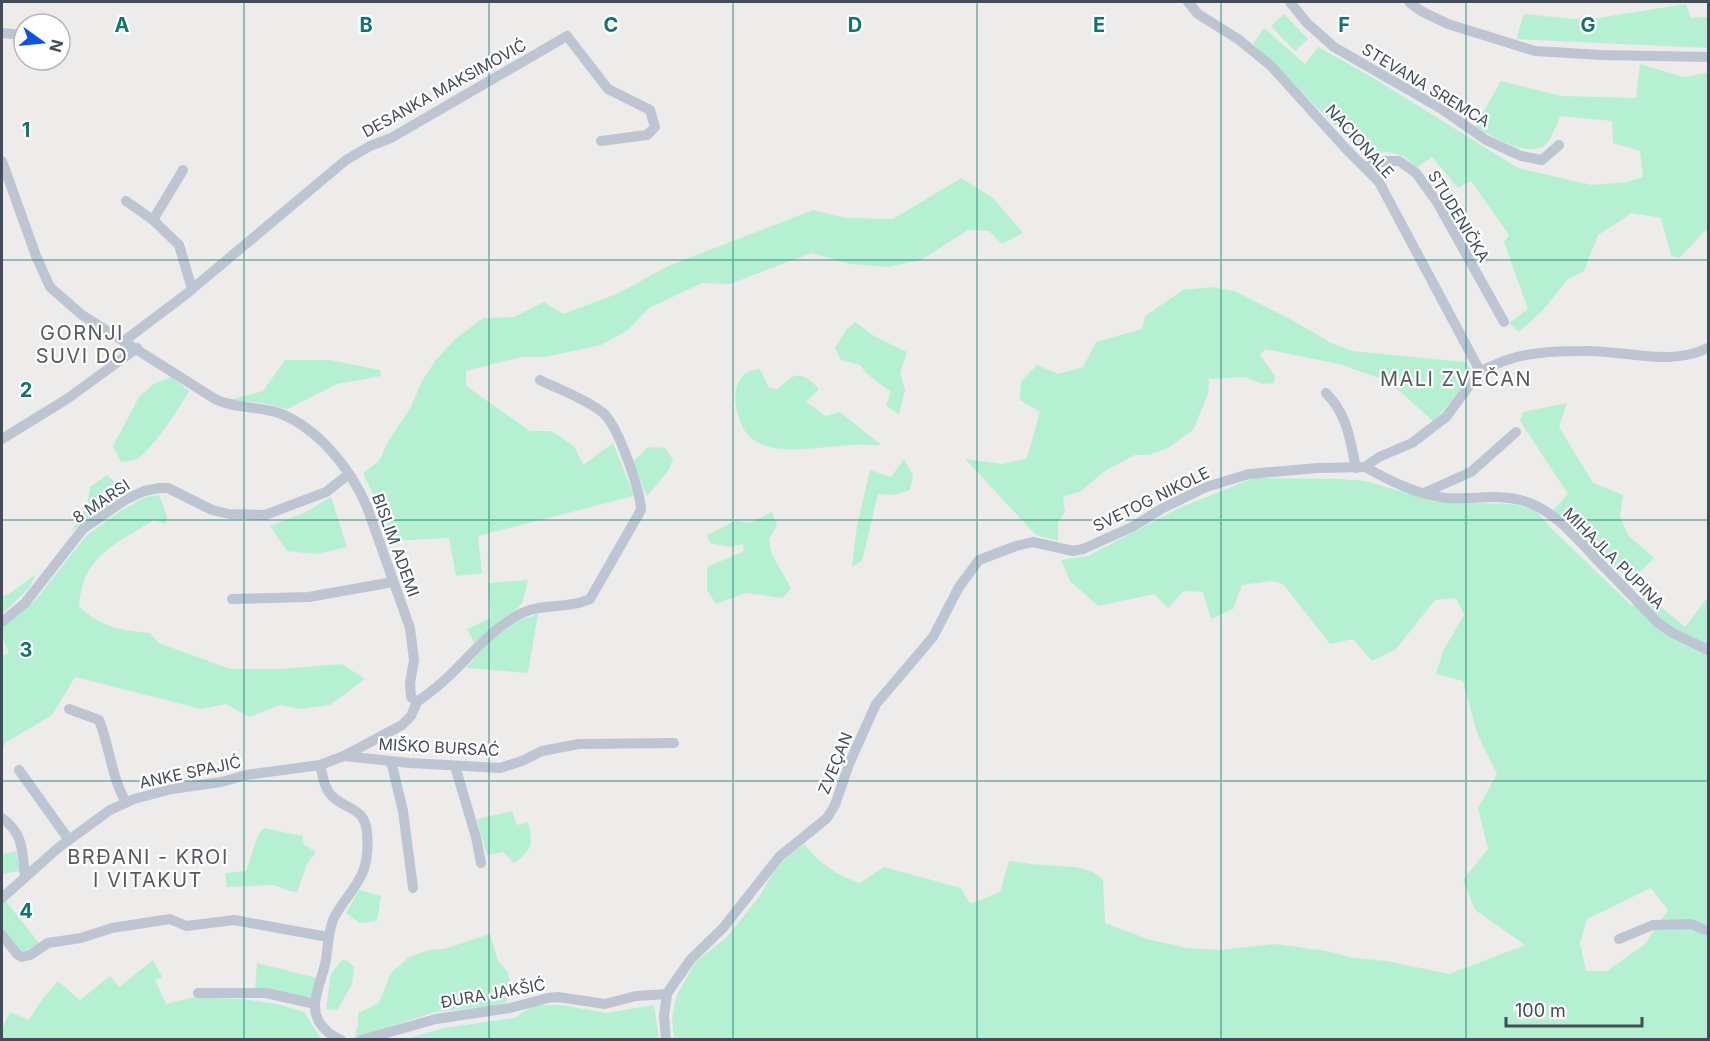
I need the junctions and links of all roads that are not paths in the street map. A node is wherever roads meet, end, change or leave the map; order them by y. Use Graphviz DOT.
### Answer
graph roads {
  1 [pos="1188,2"];
  2 [pos="1290,2"];
  3 [pos="1409,2"];
  4 [pos="1708,57"];
  5 [pos="601,141"];
  6 [pos="1559,146"];
  7 [pos="2,161"];
  8 [pos="1365,166"];
  9 [pos="183,170"];
  10 [pos="126,201"];
  11 [pos="153,220"];
  12 [pos="192,289"];
  13 [pos="1504,322"];
  14 [pos="124,341"];
  15 [pos="137,348"];
  16 [pos="1708,348"];
  17 [pos="1480,371"];
  18 [pos="540,380"];
  19 [pos="1326,393"];
  20 [pos="1516,432"];
  21 [pos="2,439"];
  22 [pos="1361,467"];
  23 [pos="349,474"];
  24 [pos="1424,493"];
  25 [pos="1033,542"];
  26 [pos="393,582"];
  27 [pos="232,600"];
  28 [pos="2,622"];
  29 [pos="1708,650"];
  30 [pos="417,702"];
  31 [pos="69,709"];
  32 [pos="674,743"];
  33 [pos="344,756"];
  34 [pos="391,761"];
  35 [pos="320,765"];
  36 [pos="455,765"];
  37 [pos="19,771"];
  38 [pos="126,802"];
  39 [pos="2,818"];
  40 [pos="69,840"];
  41 [pos="481,863"];
  42 [pos="25,876"];
  43 [pos="413,888"];
  44 [pos="2,898"];
  45 [pos="1708,931"];
  46 [pos="2,935"];
  47 [pos="328,937"];
  48 [pos="1619,939"];
  49 [pos="198,993"];
  50 [pos="667,994"];
  51 [pos="315,1004"];
  52 [pos="340,1040"];
  53 [pos="362,1040"];
  54 [pos="666,1040"];
  1 -- 8 [label="street, NACIONALE"];
  2 -- 6 [label="street, STEVANA SREMCA"];
  3 -- 4 [label="street"];
  5 -- 12 [label="street, DESANKA MAKSIMOVIĆ"];
  7 -- 14 [label="street, BISLIM ADEMI"];
  8 -- 13 [label="street, STUDENIČKA"];
  8 -- 17 [label="street, NACIONALE"];
  9 -- 11 [label="street"];
  10 -- 11 [label="street"];
  11 -- 12 [label="street"];
  12 -- 14 [label="street, DESANKA MAKSIMOVIĆ"];
  14 -- 15 [label="street, BISLIM ADEMI"];
  15 -- 21 [label="street"];
  15 -- 23 [label="street, BISLIM ADEMI"];
  16 -- 17 [label="street"];
  17 -- 22 [label="street"];
  18 -- 30 [label="street"];
  19 -- 22 [label="street"];
  20 -- 24 [label="street"];
  22 -- 24 [label="street, MIHAJLA PUPINA"];
  22 -- 25 [label="street, SVETOG NIKOLE"];
  23 -- 26 [label="street, BISLIM ADEMI"];
  23 -- 28 [label="street, 8 MARSI"];
  24 -- 29 [label="street, MIHAJLA PUPINA"];
  25 -- 50 [label="street, ZVEÇAN"];
  26 -- 27 [label="street"];
  26 -- 30 [label="street, BISLIM ADEMI"];
  30 -- 33 [label="street"];
  31 -- 38 [label="street"];
  32 -- 36 [label="street, MIŠKO BURSAĆ"];
  33 -- 34 [label="street, MIŠKO BURSAĆ"];
  33 -- 35 [label="street, ANKE SPAJIĆ"];
  34 -- 36 [label="street, MIŠKO BURSAĆ"];
  34 -- 43 [label="street"];
  35 -- 38 [label="street, ANKE SPAJIĆ"];
  35 -- 47 [label="street"];
  36 -- 41 [label="street"];
  37 -- 40 [label="street"];
  38 -- 40 [label="street, ANKE SPAJIĆ"];
  39 -- 42 [label="street"];
  40 -- 42 [label="street, ANKE SPAJIĆ"];
  42 -- 44 [label="street, ANKE SPAJIĆ"];
  45 -- 48 [label="street"];
  46 -- 47 [label="street"];
  47 -- 51 [label="street"];
  49 -- 51 [label="street"];
  50 -- 53 [label="street, ÐURA JAKŠIĆ"];
  50 -- 54 [label="street, ZVEÇAN"];
  51 -- 52 [label="street"];
}
